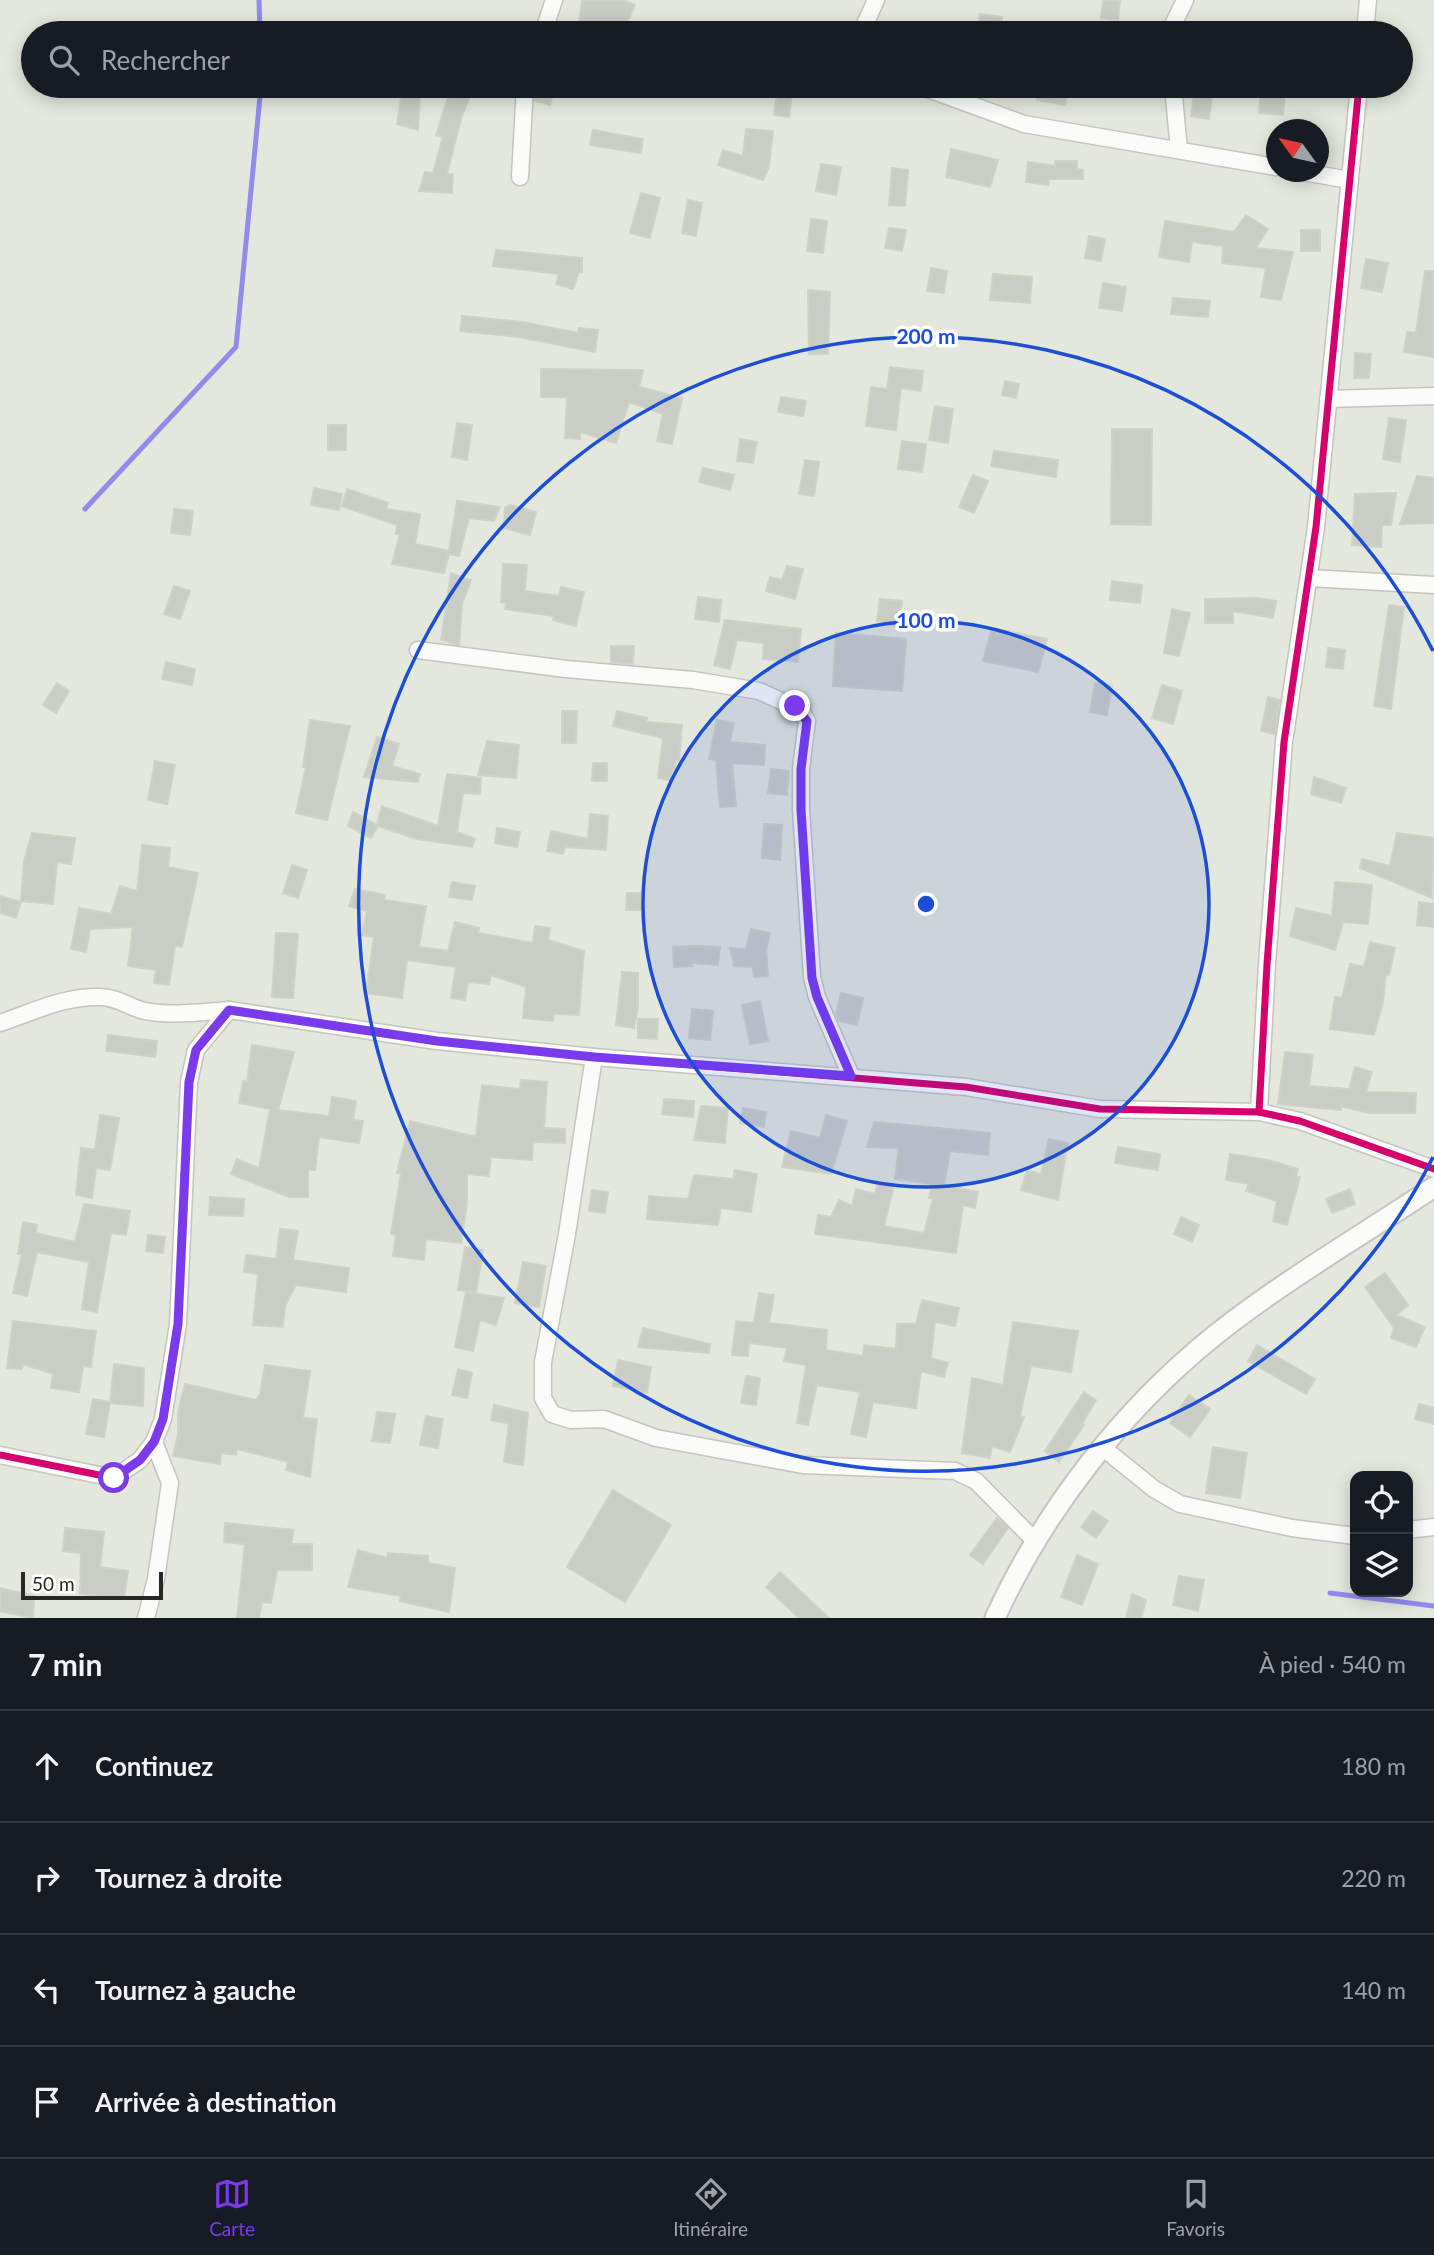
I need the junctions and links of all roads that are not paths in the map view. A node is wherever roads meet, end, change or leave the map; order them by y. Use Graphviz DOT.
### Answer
graph roads {
  1 [pos="554,0"];
  2 [pos="876,0"];
  3 [pos="1185,0"];
  4 [pos="1368,0"];
  5 [pos="547,21"];
  6 [pos="866,21"];
  7 [pos="1175,21"];
  8 [pos="1365,21"];
  9 [pos="524,98"];
  10 [pos="953,98"];
  11 [pos="1174,98"];
  12 [pos="1358,98"];
  13 [pos="1179,150"];
  14 [pos="1266,165"];
  15 [pos="1329,176"];
  16 [pos="520,177"];
  17 [pos="1350,180"];
  18 [pos="1434,396"];
  19 [pos="1328,399"];
  20 [pos="1308,578"];
  21 [pos="1434,585"];
  22 [pos="418,649"];
  23 [pos="229,1010"];
  24 [pos="0,1023"];
  25 [pos="594,1057"];
  26 [pos="851,1076"];
  27 [pos="1259,1112"];
  28 [pos="1434,1169"];
  29 [pos="1430,1194"];
  30 [pos="154,1442"];
  31 [pos="1102,1447"];
  32 [pos="0,1455"];
  33 [pos="1434,1527"];
  34 [pos="1413,1529"];
  35 [pos="1350,1535"];
  36 [pos="1036,1542"];
  37 [pos="146,1618"];
  38 [pos="995,1618"];
  1 -- 5 [label="street"];
  2 -- 6 [label="street"];
  3 -- 7 [label="street"];
  4 -- 8 [label="street"];
  9 -- 16 [label="street"];
  10 -- 13 [label="street"];
  11 -- 13 [label="street"];
  12 -- 17 [label="street"];
  13 -- 14 [label="street"];
  15 -- 17 [label="street"];
  17 -- 19 [label="street"];
  18 -- 19 [label="street"];
  19 -- 20 [label="street"];
  20 -- 21 [label="street"];
  20 -- 27 [label="street"];
  22 -- 26 [label="street"];
  23 -- 24 [label="street"];
  23 -- 25 [label="street"];
  23 -- 30 [label="street"];
  25 -- 26 [label="street"];
  25 -- 36 [label="street"];
  26 -- 27 [label="street"];
  27 -- 28 [label="street"];
  29 -- 31 [label="street"];
  30 -- 32 [label="street"];
  30 -- 37 [label="street"];
  31 -- 35 [label="street"];
  31 -- 36 [label="street"];
  33 -- 34 [label="street"];
  36 -- 38 [label="street"];
}
